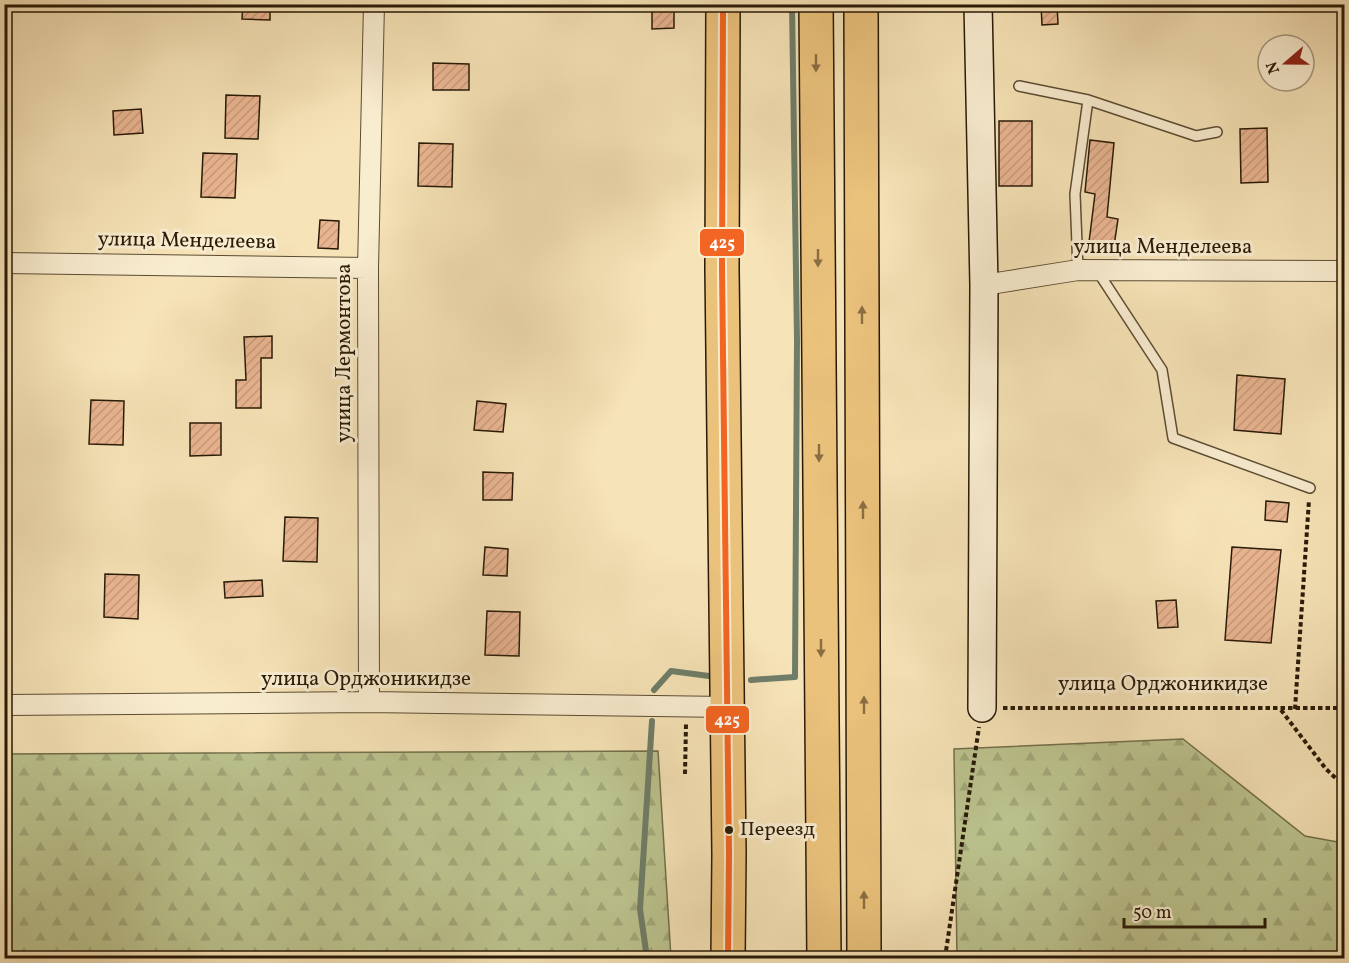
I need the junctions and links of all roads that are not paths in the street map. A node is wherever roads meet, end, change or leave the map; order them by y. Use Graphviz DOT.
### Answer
graph roads {
  1 [pos="374,4"];
  2 [pos="723,4"];
  3 [pos="816,4"];
  4 [pos="861,4"];
  5 [pos="978,4"];
  6 [pos="1019,87"];
  7 [pos="1088,100"];
  8 [pos="1218,132"];
  9 [pos="4,263"];
  10 [pos="368,268"];
  11 [pos="1087,270"];
  12 [pos="1344,271"];
  13 [pos="984,285"];
  14 [pos="1310,488"];
  15 [pos="369,702"];
  16 [pos="4,705"];
  17 [pos="727,707"];
  18 [pos="982,708"];
  19 [pos="728,958"];
  20 [pos="824,958"];
  21 [pos="864,958"];
  1 -- 10 [label="street, улица Лермонтова"];
  2 -- 17 [label="highway"];
  3 -- 20 [label="highway, one-way"];
  21 -- 4 [label="highway, one-way"];
  5 -- 13 [label="street"];
  6 -- 7 [label="lane"];
  7 -- 8 [label="lane"];
  7 -- 11 [label="lane"];
  9 -- 10 [label="street, улица Менделеева"];
  10 -- 15 [label="street, улица Лермонтова"];
  11 -- 12 [label="street, улица Менделеева"];
  11 -- 13 [label="street, улица Менделеева"];
  11 -- 14 [label="lane"];
  13 -- 18 [label="street"];
  15 -- 16 [label="street, улица Орджоникидзе"];
  15 -- 17 [label="street, улица Орджоникидзе"];
  17 -- 19 [label="highway"];
}
